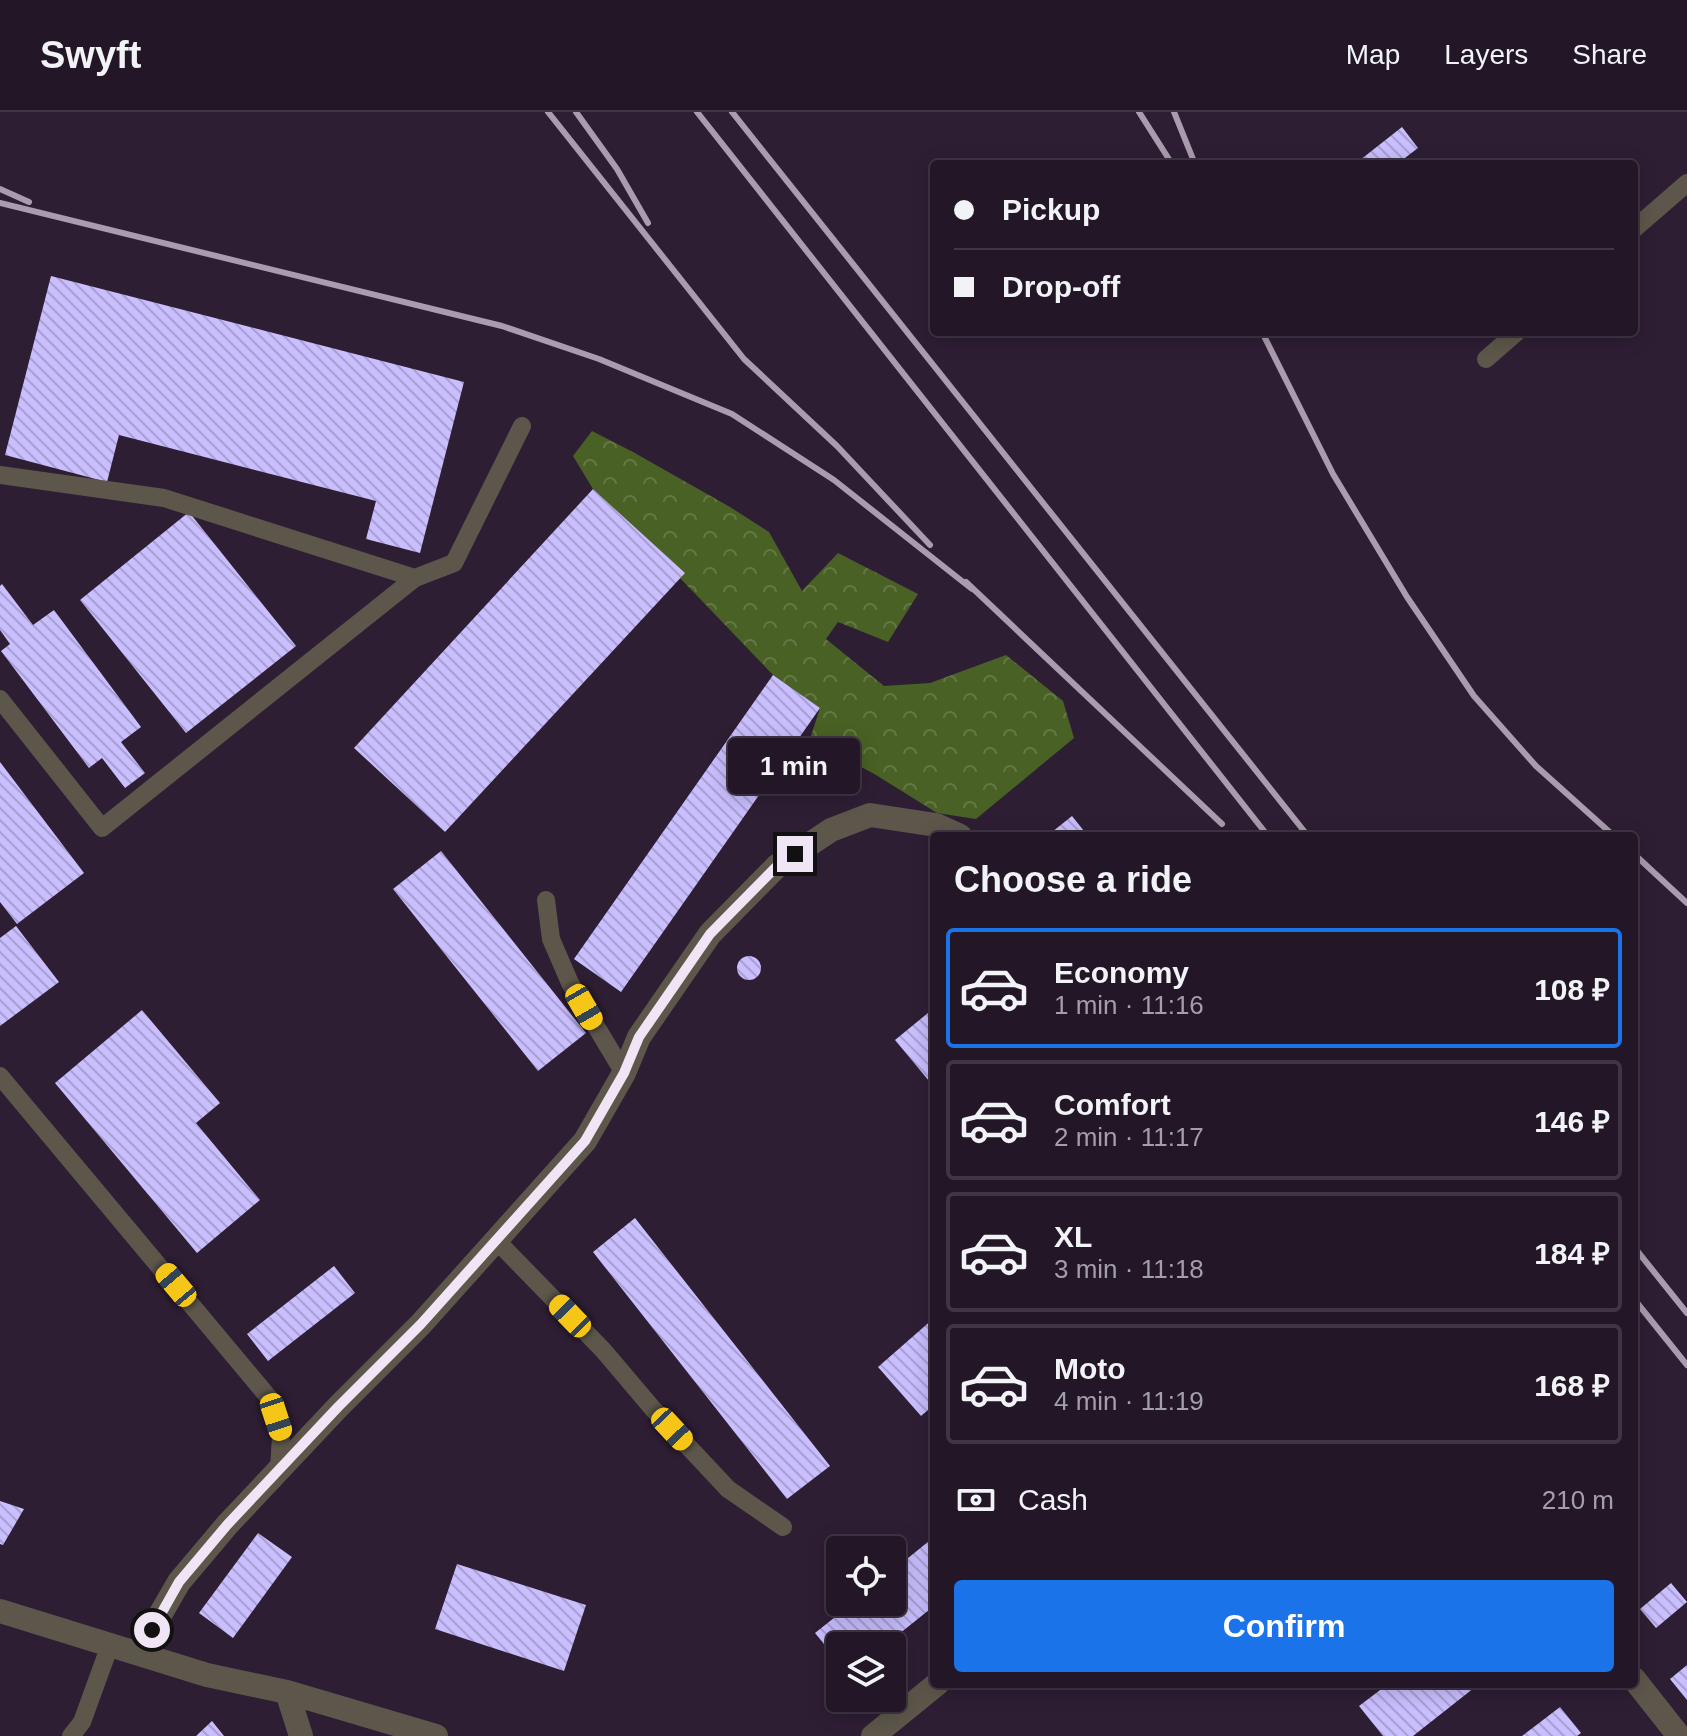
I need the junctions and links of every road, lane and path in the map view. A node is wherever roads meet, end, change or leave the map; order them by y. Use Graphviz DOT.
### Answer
graph roads {
  1 [pos="1687,183"];
  2 [pos="1638,226"];
  3 [pos="1512,336"];
  4 [pos="1486,359"];
  5 [pos="522,426"];
  6 [pos="0,475"];
  7 [pos="415,578"];
  8 [pos="0,699"];
  9 [pos="951,832"];
  10 [pos="546,900"];
  11 [pos="624,1073"];
  12 [pos="0,1076"];
  13 [pos="496,1240"];
  14 [pos="279,1470"];
  15 [pos="783,1527"];
  16 [pos="0,1611"];
  17 [pos="110,1645"];
  18 [pos="138,1653"];
  19 [pos="1638,1684"];
  20 [pos="932,1688"];
  21 [pos="287,1692"];
  22 [pos="71,1736"];
  23 [pos="301,1736"];
  24 [pos="436,1736"];
  25 [pos="873,1736"];
  26 [pos="1679,1736"];
  1 -- 2 [label="lane"];
  3 -- 4 [label="lane"];
  5 -- 7 [label="lane"];
  6 -- 7 [label="lane"];
  7 -- 8 [label="lane"];
  9 -- 11 [label="street"];
  10 -- 11 [label="lane"];
  11 -- 13 [label="street"];
  12 -- 14 [label="lane"];
  13 -- 14 [label="street"];
  13 -- 15 [label="lane"];
  14 -- 18 [label="street"];
  16 -- 17 [label="street"];
  17 -- 18 [label="street"];
  17 -- 22 [label="lane"];
  18 -- 21 [label="street"];
  19 -- 26 [label="street"];
  20 -- 25 [label="street"];
  21 -- 23 [label="street"];
  21 -- 24 [label="street"];
}
